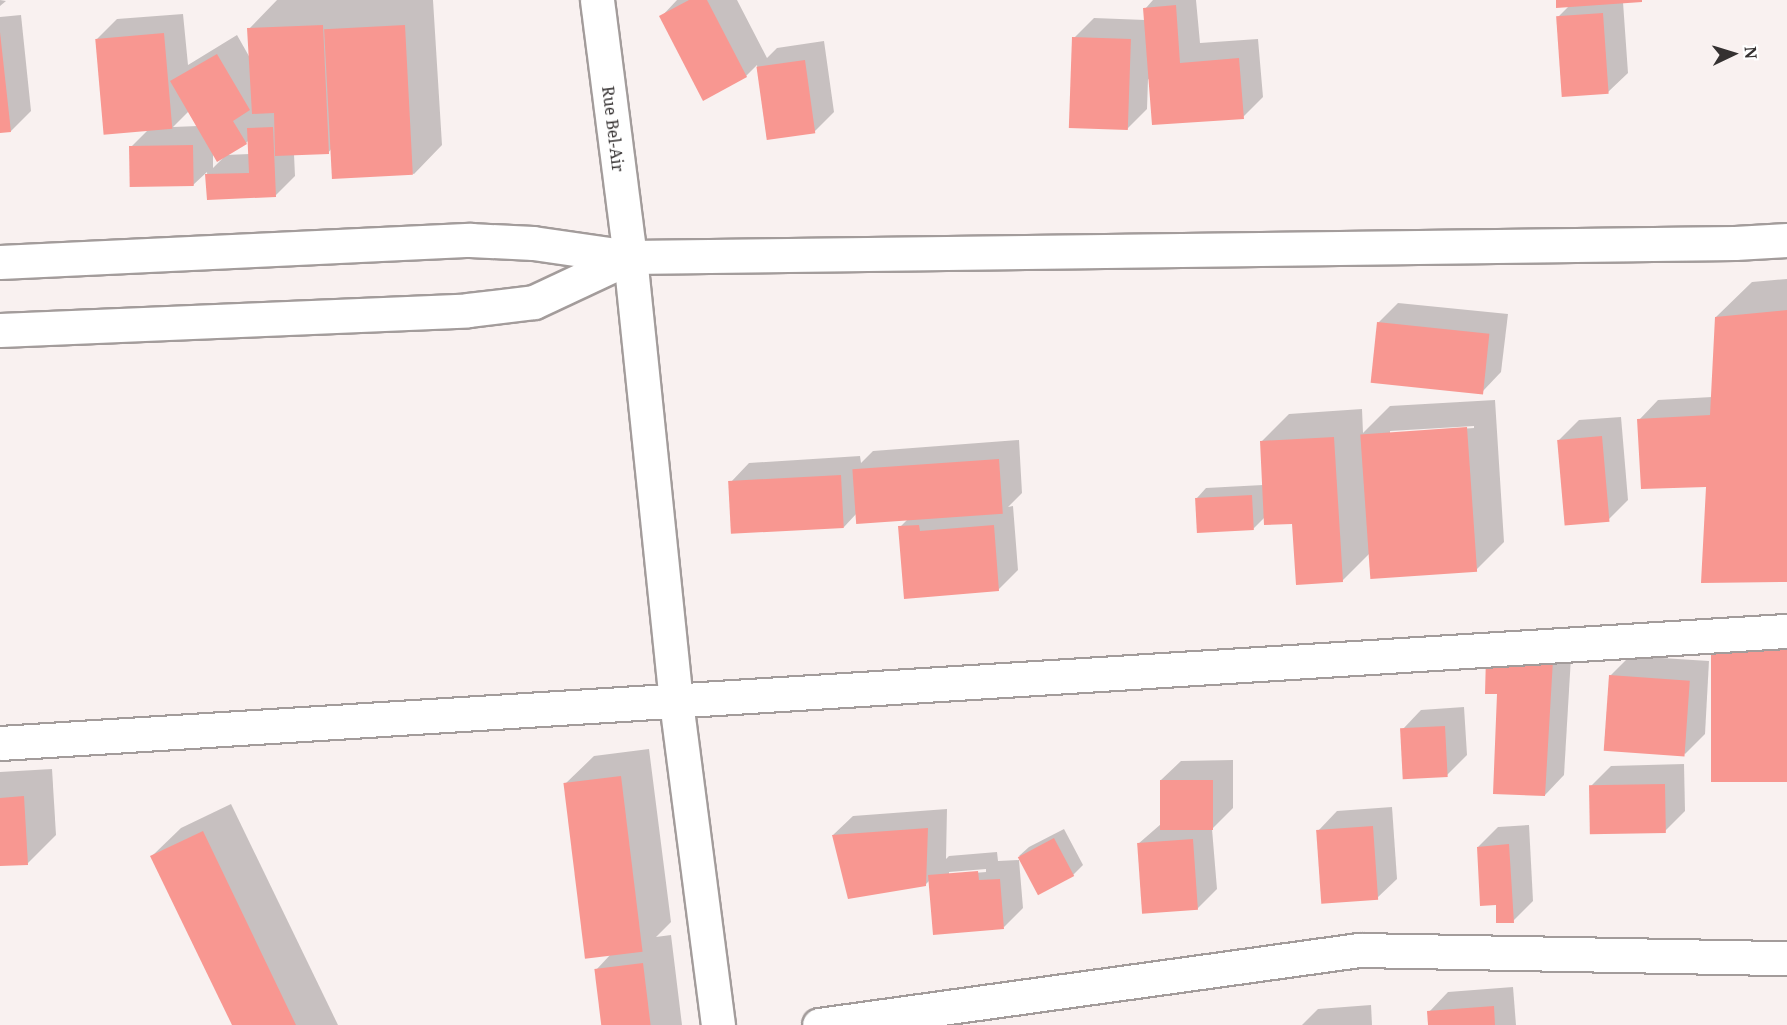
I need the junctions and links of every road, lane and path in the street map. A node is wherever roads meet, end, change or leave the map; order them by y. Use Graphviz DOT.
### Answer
graph roads {
  1 [pos="597,0"];
  2 [pos="1787,240"];
  3 [pos="630,257"];
  4 [pos="0,262"];
  5 [pos="0,330"];
  6 [pos="1787,631"];
  7 [pos="676,702"];
  8 [pos="0,743"];
  9 [pos="1787,958"];
  10 [pos="718,1025"];
  11 [pos="819,1025"];
  1 -- 3 [label="street, Rue Bel-Air"];
  2 -- 3 [label="street"];
  3 -- 4 [label="street"];
  3 -- 5 [label="street"];
  3 -- 7 [label="street, Rue Bel-Air"];
  6 -- 7 [label="street"];
  7 -- 8 [label="street"];
  7 -- 10 [label="street, Rue Bel-Air"];
  9 -- 11 [label="street"];
}
